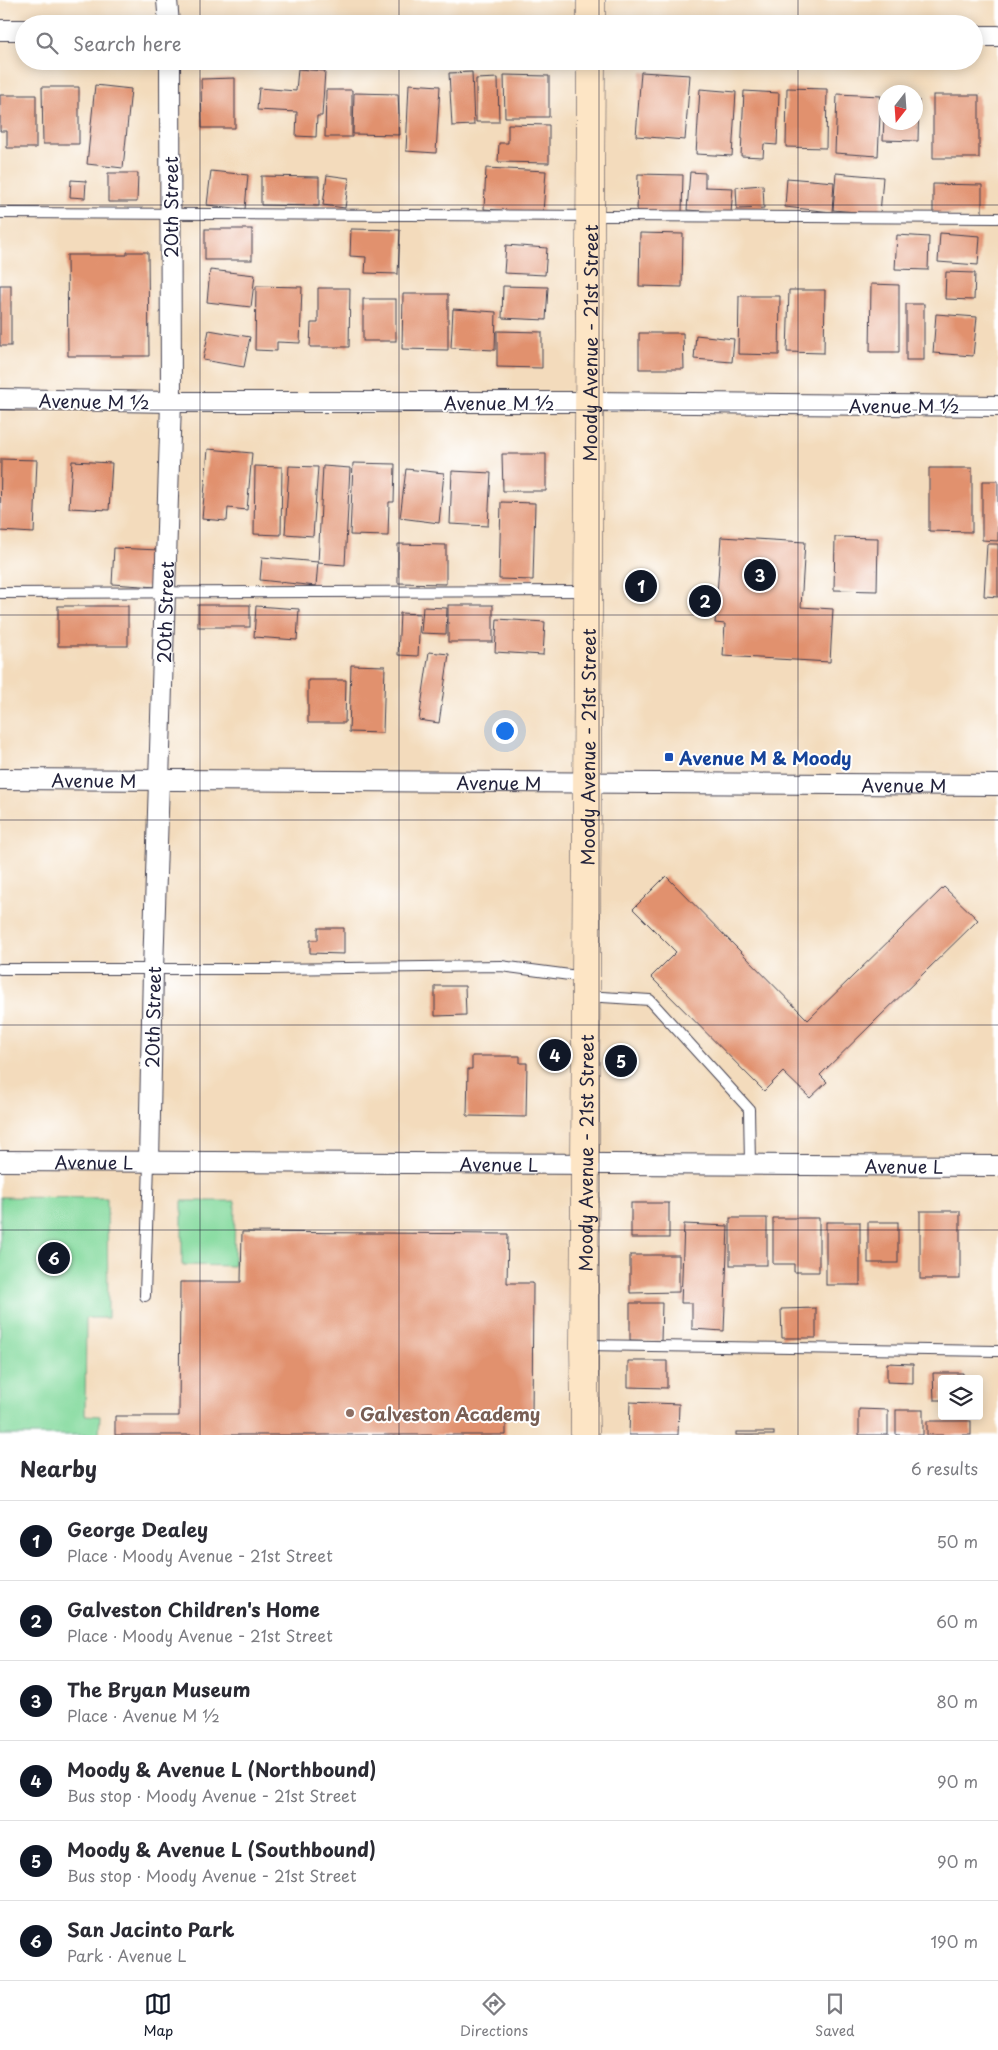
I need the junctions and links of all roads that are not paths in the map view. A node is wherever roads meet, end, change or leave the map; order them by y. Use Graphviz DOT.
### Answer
graph roads {
  1 [pos="167,0"];
  2 [pos="591,0"];
  3 [pos="168,15"];
  4 [pos="591,15"];
  5 [pos="0,30"];
  6 [pos="15,30"];
  7 [pos="983,36"];
  8 [pos="998,36"];
  9 [pos="170,70"];
  10 [pos="591,70"];
  11 [pos="0,213"];
  12 [pos="170,214"];
  13 [pos="591,217"];
  14 [pos="998,218"];
  15 [pos="0,399"];
  16 [pos="171,402"];
  17 [pos="590,402"];
  18 [pos="998,406"];
  19 [pos="589,591"];
  20 [pos="0,594"];
  21 [pos="164,594"];
  22 [pos="0,780"];
  23 [pos="159,780"];
  24 [pos="588,782"];
  25 [pos="998,785"];
  26 [pos="0,969"];
  27 [pos="153,970"];
  28 [pos="586,987"];
  29 [pos="0,1161"];
  30 [pos="149,1162"];
  31 [pos="586,1164"];
  32 [pos="750,1164"];
  33 [pos="998,1166"];
  34 [pos="145,1296"];
  35 [pos="584,1345"];
  36 [pos="998,1351"];
  37 [pos="585,1435"];
  1 -- 3 [label="street"];
  2 -- 4 [label="main road"];
  5 -- 6 [label="street"];
  7 -- 8 [label="street"];
  9 -- 12 [label="street, 20th Street"];
  10 -- 13 [label="main road, Moody Avenue - 21st Street"];
  11 -- 12 [label="lane"];
  12 -- 13 [label="lane"];
  12 -- 16 [label="street, 20th Street"];
  13 -- 14 [label="lane"];
  13 -- 17 [label="main road, Moody Avenue - 21st Street"];
  15 -- 16 [label="street, Avenue M ½"];
  16 -- 17 [label="street, Avenue M ½"];
  16 -- 21 [label="street, 20th Street"];
  17 -- 18 [label="street, Avenue M ½"];
  17 -- 19 [label="main road, Moody Avenue - 21st Street"];
  19 -- 21 [label="lane"];
  19 -- 24 [label="main road, Moody Avenue - 21st Street"];
  20 -- 21 [label="lane"];
  21 -- 23 [label="street, 20th Street"];
  22 -- 23 [label="street, Avenue M"];
  23 -- 24 [label="street, Avenue M"];
  23 -- 27 [label="street, 20th Street"];
  24 -- 25 [label="street, Avenue M"];
  24 -- 28 [label="main road, Moody Avenue - 21st Street"];
  26 -- 27 [label="lane"];
  27 -- 28 [label="lane"];
  27 -- 30 [label="street, 20th Street"];
  28 -- 31 [label="main road, Moody Avenue - 21st Street"];
  28 -- 32 [label="lane"];
  29 -- 30 [label="street, Avenue L"];
  30 -- 31 [label="street, Avenue L"];
  30 -- 34 [label="lane"];
  31 -- 32 [label="street, Avenue L"];
  31 -- 35 [label="main road, Moody Avenue - 21st Street"];
  32 -- 33 [label="street, Avenue L"];
  35 -- 36 [label="lane"];
  35 -- 37 [label="main road, Moody Avenue - 21st Street"];
}
